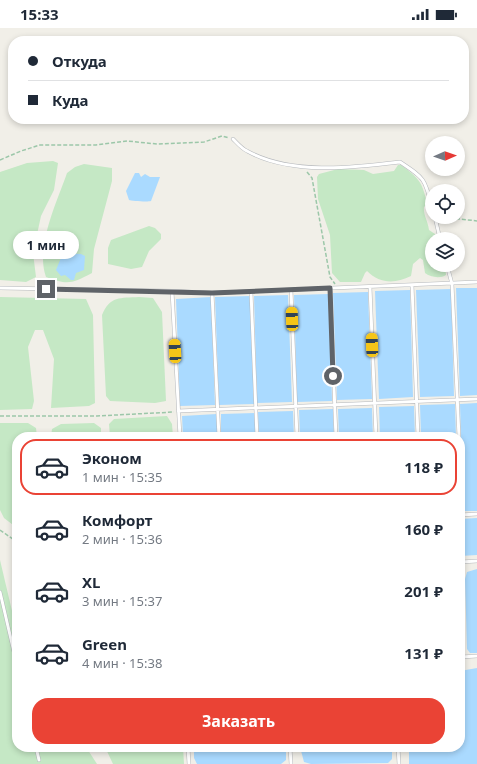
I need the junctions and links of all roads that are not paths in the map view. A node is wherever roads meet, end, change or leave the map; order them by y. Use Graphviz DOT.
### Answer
graph roads {
  1 [pos="233,139"];
  2 [pos="426,184"];
  3 [pos="449,272"];
  4 [pos="477,282"];
  5 [pos="452,284"];
  6 [pos="412,285"];
  7 [pos="370,287"];
  8 [pos="0,288"];
  9 [pos="330,288"];
  10 [pos="291,290"];
  11 [pos="172,291"];
  12 [pos="251,292"];
  13 [pos="212,293"];
  14 [pos="477,399"];
  15 [pos="457,400"];
  16 [pos="417,401"];
  17 [pos="374,403"];
  18 [pos="334,405"];
  19 [pos="296,406"];
  20 [pos="256,408"];
  21 [pos="218,410"];
  22 [pos="178,412"];
  23 [pos="180,432"];
  24 [pos="219,432"];
  25 [pos="257,432"];
  26 [pos="297,432"];
  27 [pos="336,432"];
  28 [pos="376,432"];
  29 [pos="418,432"];
  30 [pos="459,432"];
  31 [pos="477,514"];
  32 [pos="465,515"];
  33 [pos="477,561"];
  34 [pos="465,562"];
  35 [pos="0,592"];
  36 [pos="12,644"];
  37 [pos="477,656"];
  38 [pos="465,657"];
  39 [pos="37,752"];
  40 [pos="188,752"];
  41 [pos="290,752"];
  42 [pos="398,752"];
  43 [pos="39,760"];
  44 [pos="189,764"];
  45 [pos="291,764"];
  46 [pos="399,764"];
  1 -- 2 [label="lane"];
  3 -- 5 [label="lane"];
  4 -- 5 [label="lane"];
  5 -- 6 [label="lane"];
  5 -- 15 [label="lane"];
  6 -- 7 [label="lane"];
  6 -- 16 [label="lane"];
  7 -- 9 [label="lane"];
  7 -- 17 [label="lane"];
  8 -- 11 [label="lane"];
  9 -- 10 [label="lane"];
  9 -- 18 [label="lane"];
  10 -- 12 [label="lane"];
  10 -- 19 [label="lane"];
  11 -- 13 [label="lane"];
  11 -- 22 [label="lane"];
  12 -- 13 [label="lane"];
  12 -- 20 [label="lane"];
  13 -- 21 [label="lane"];
  14 -- 15 [label="lane"];
  15 -- 16 [label="lane"];
  15 -- 30 [label="lane"];
  16 -- 17 [label="lane"];
  16 -- 29 [label="lane"];
  17 -- 18 [label="lane"];
  17 -- 28 [label="lane"];
  18 -- 19 [label="lane"];
  18 -- 27 [label="lane"];
  19 -- 20 [label="lane"];
  19 -- 26 [label="lane"];
  20 -- 21 [label="lane"];
  20 -- 25 [label="lane"];
  21 -- 22 [label="lane"];
  21 -- 24 [label="lane"];
  22 -- 23 [label="lane"];
  31 -- 32 [label="lane"];
  33 -- 34 [label="lane"];
  35 -- 36 [label="lane"];
  37 -- 38 [label="lane"];
  39 -- 43 [label="lane"];
  40 -- 44 [label="lane"];
  41 -- 45 [label="lane"];
  42 -- 46 [label="lane"];
}
